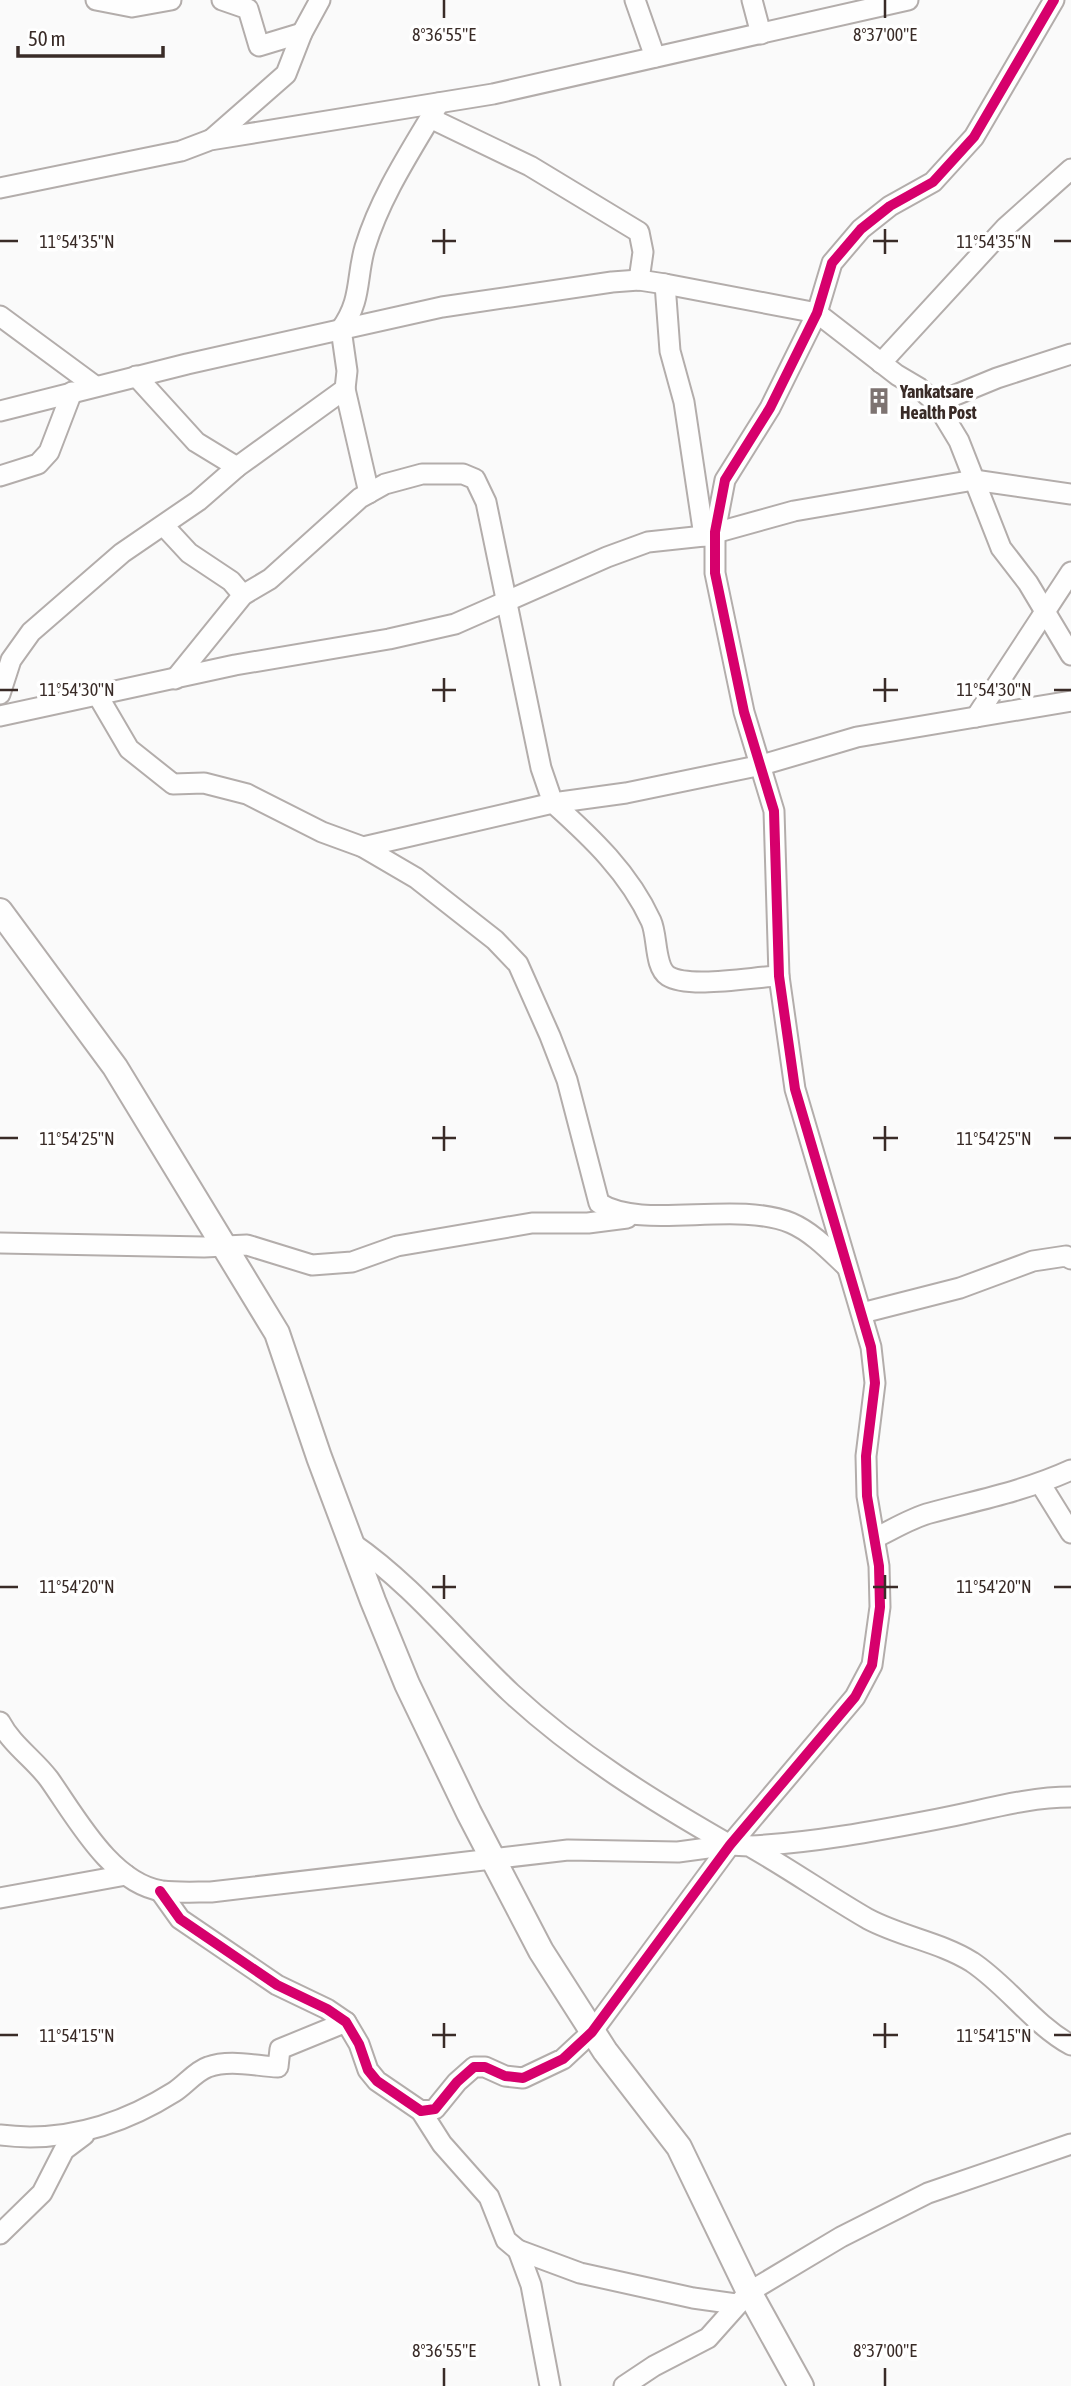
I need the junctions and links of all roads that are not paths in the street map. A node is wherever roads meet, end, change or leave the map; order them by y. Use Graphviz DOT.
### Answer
graph roads {
  1 [pos="96,0"];
  2 [pos="170,0"];
  3 [pos="222,0"];
  4 [pos="320,0"];
  5 [pos="635,0"];
  6 [pos="752,0"];
  7 [pos="908,0"];
  8 [pos="1054,0"];
  9 [pos="302,33"];
  10 [pos="761,34"];
  11 [pos="655,57"];
  12 [pos="434,111"];
  13 [pos="210,141"];
  14 [pos="1071,169"];
  15 [pos="0,188"];
  16 [pos="639,280"];
  17 [pos="665,284"];
  18 [pos="817,313"];
  19 [pos="0,316"];
  20 [pos="341,329"];
  21 [pos="1071,354"];
  22 [pos="881,363"];
  23 [pos="136,376"];
  24 [pos="95,386"];
  25 [pos="345,389"];
  26 [pos="72,392"];
  27 [pos="936,403"];
  28 [pos="0,411"];
  29 [pos="237,467"];
  30 [pos="0,476"];
  31 [pos="974,480"];
  32 [pos="369,494"];
  33 [pos="1071,494"];
  34 [pos="164,526"];
  35 [pos="710,534"];
  36 [pos="1071,572"];
  37 [pos="243,595"];
  38 [pos="506,602"];
  39 [pos="1045,611"];
  40 [pos="1071,655"];
  41 [pos="175,679"];
  42 [pos="1,685"];
  43 [pos="98,696"];
  44 [pos="1071,701"];
  45 [pos="0,716"];
  46 [pos="976,717"];
  47 [pos="762,765"];
  48 [pos="553,803"];
  49 [pos="363,847"];
  50 [pos="0,911"];
  51 [pos="779,976"];
  52 [pos="640,1214"];
  53 [pos="0,1242"];
  54 [pos="222,1244"];
  55 [pos="1071,1258"];
  56 [pos="847,1267"];
  57 [pos="862,1313"];
  58 [pos="1071,1470"];
  59 [pos="1040,1483"];
  60 [pos="1071,1533"];
  61 [pos="875,1538"];
  62 [pos="352,1543"];
  63 [pos="0,1722"];
  64 [pos="1071,1797"];
  65 [pos="739,1846"];
  66 [pos="495,1861"];
  67 [pos="126,1875"];
  68 [pos="160,1891"];
  69 [pos="0,1898"];
  70 [pos="346,2022"];
  71 [pos="592,2032"];
  72 [pos="1071,2045"];
  73 [pos="421,2111"];
  74 [pos="87,2133"];
  75 [pos="0,2135"];
  76 [pos="1071,2144"];
  77 [pos="0,2234"];
  78 [pos="518,2250"];
  79 [pos="742,2298"];
  80 [pos="550,2386"];
  81 [pos="624,2386"];
  82 [pos="801,2386"];
  1 -- 2 [label="street"];
  3 -- 9 [label="street"];
  4 -- 9 [label="street"];
  5 -- 11 [label="street"];
  6 -- 10 [label="street"];
  7 -- 10 [label="street"];
  8 -- 18 [label="street"];
  9 -- 13 [label="street"];
  10 -- 11 [label="street"];
  11 -- 12 [label="street"];
  12 -- 13 [label="street"];
  12 -- 16 [label="street"];
  12 -- 20 [label="street"];
  13 -- 15 [label="street"];
  14 -- 22 [label="street"];
  16 -- 17 [label="street"];
  16 -- 20 [label="street"];
  17 -- 18 [label="street"];
  17 -- 35 [label="street"];
  18 -- 22 [label="street"];
  18 -- 35 [label="street"];
  19 -- 24 [label="street"];
  20 -- 23 [label="street"];
  20 -- 25 [label="street"];
  21 -- 27 [label="street"];
  22 -- 27 [label="street"];
  23 -- 24 [label="street"];
  23 -- 29 [label="street"];
  24 -- 26 [label="street"];
  25 -- 29 [label="street"];
  25 -- 32 [label="street"];
  26 -- 28 [label="street"];
  26 -- 30 [label="street"];
  27 -- 31 [label="street"];
  29 -- 34 [label="street"];
  31 -- 33 [label="street"];
  31 -- 35 [label="street"];
  31 -- 39 [label="street"];
  32 -- 37 [label="street"];
  32 -- 38 [label="street"];
  34 -- 37 [label="street"];
  34 -- 42 [label="street"];
  35 -- 38 [label="street"];
  35 -- 47 [label="street"];
  36 -- 39 [label="street"];
  37 -- 41 [label="street"];
  38 -- 41 [label="street"];
  38 -- 48 [label="street"];
  39 -- 40 [label="street"];
  39 -- 46 [label="street"];
  41 -- 43 [label="street"];
  43 -- 45 [label="street"];
  43 -- 49 [label="street"];
  44 -- 46 [label="street"];
  46 -- 47 [label="street"];
  47 -- 48 [label="street"];
  47 -- 51 [label="street"];
  48 -- 49 [label="street"];
  48 -- 51 [label="street"];
  49 -- 52 [label="street"];
  50 -- 54 [label="street"];
  51 -- 56 [label="street"];
  52 -- 54 [label="street"];
  52 -- 56 [label="street"];
  53 -- 54 [label="street"];
  54 -- 62 [label="street"];
  55 -- 57 [label="street"];
  56 -- 57 [label="street"];
  57 -- 61 [label="street"];
  58 -- 59 [label="street"];
  59 -- 60 [label="street"];
  59 -- 61 [label="street"];
  61 -- 65 [label="street"];
  62 -- 65 [label="street"];
  62 -- 66 [label="street"];
  63 -- 67 [label="street"];
  64 -- 65 [label="street"];
  65 -- 66 [label="street"];
  65 -- 71 [label="street"];
  65 -- 72 [label="street"];
  66 -- 68 [label="street"];
  66 -- 71 [label="street"];
  67 -- 68 [label="street"];
  67 -- 69 [label="street"];
  68 -- 70 [label="street"];
  70 -- 73 [label="street"];
  70 -- 74 [label="street"];
  71 -- 73 [label="street"];
  71 -- 79 [label="street"];
  73 -- 78 [label="street"];
  74 -- 75 [label="street"];
  74 -- 77 [label="street"];
  76 -- 79 [label="street"];
  78 -- 79 [label="street"];
  78 -- 80 [label="street"];
  79 -- 81 [label="street"];
  79 -- 82 [label="street"];
}
